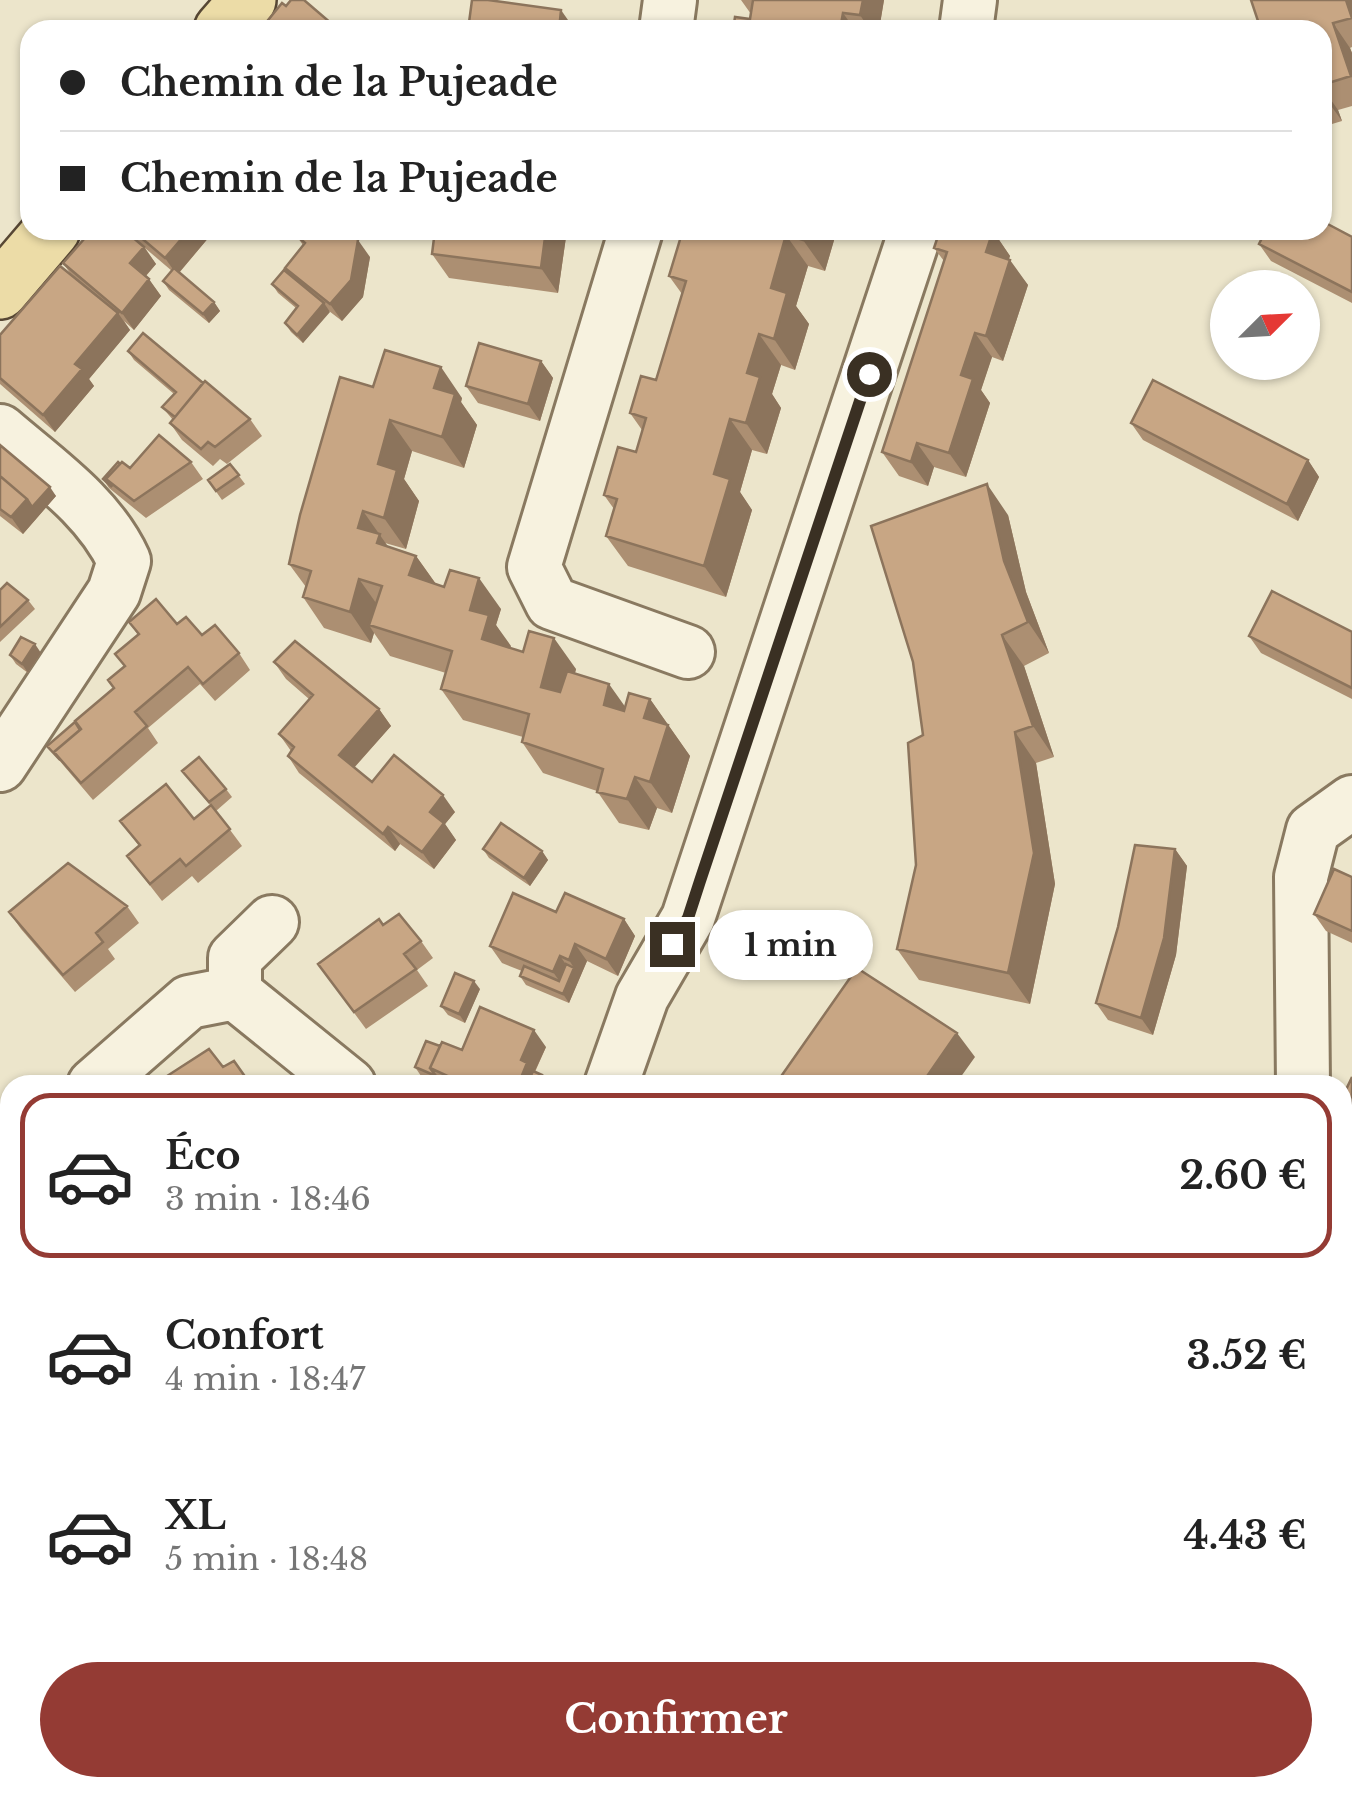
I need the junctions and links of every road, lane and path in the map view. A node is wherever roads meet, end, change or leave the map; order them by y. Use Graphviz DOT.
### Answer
graph roads {
  1 [pos="248,0"];
  2 [pos="231,20"];
  3 [pos="44,240"];
  4 [pos="633,240"];
  5 [pos="913,240"];
  6 [pos="0,292"];
  7 [pos="0,431"];
  8 [pos="688,652"];
  9 [pos="0,765"];
  10 [pos="1352,802"];
  11 [pos="272,922"];
  12 [pos="235,992"];
  13 [pos="106,1075"];
  14 [pos="338,1075"];
  15 [pos="615,1075"];
  16 [pos="1304,1075"];
  1 -- 2 [label="main road"];
  3 -- 6 [label="main road"];
  4 -- 8 [label="street"];
  5 -- 15 [label="street"];
  7 -- 9 [label="street"];
  10 -- 16 [label="street"];
  11 -- 12 [label="street"];
  12 -- 13 [label="street"];
  12 -- 14 [label="street"];
}
